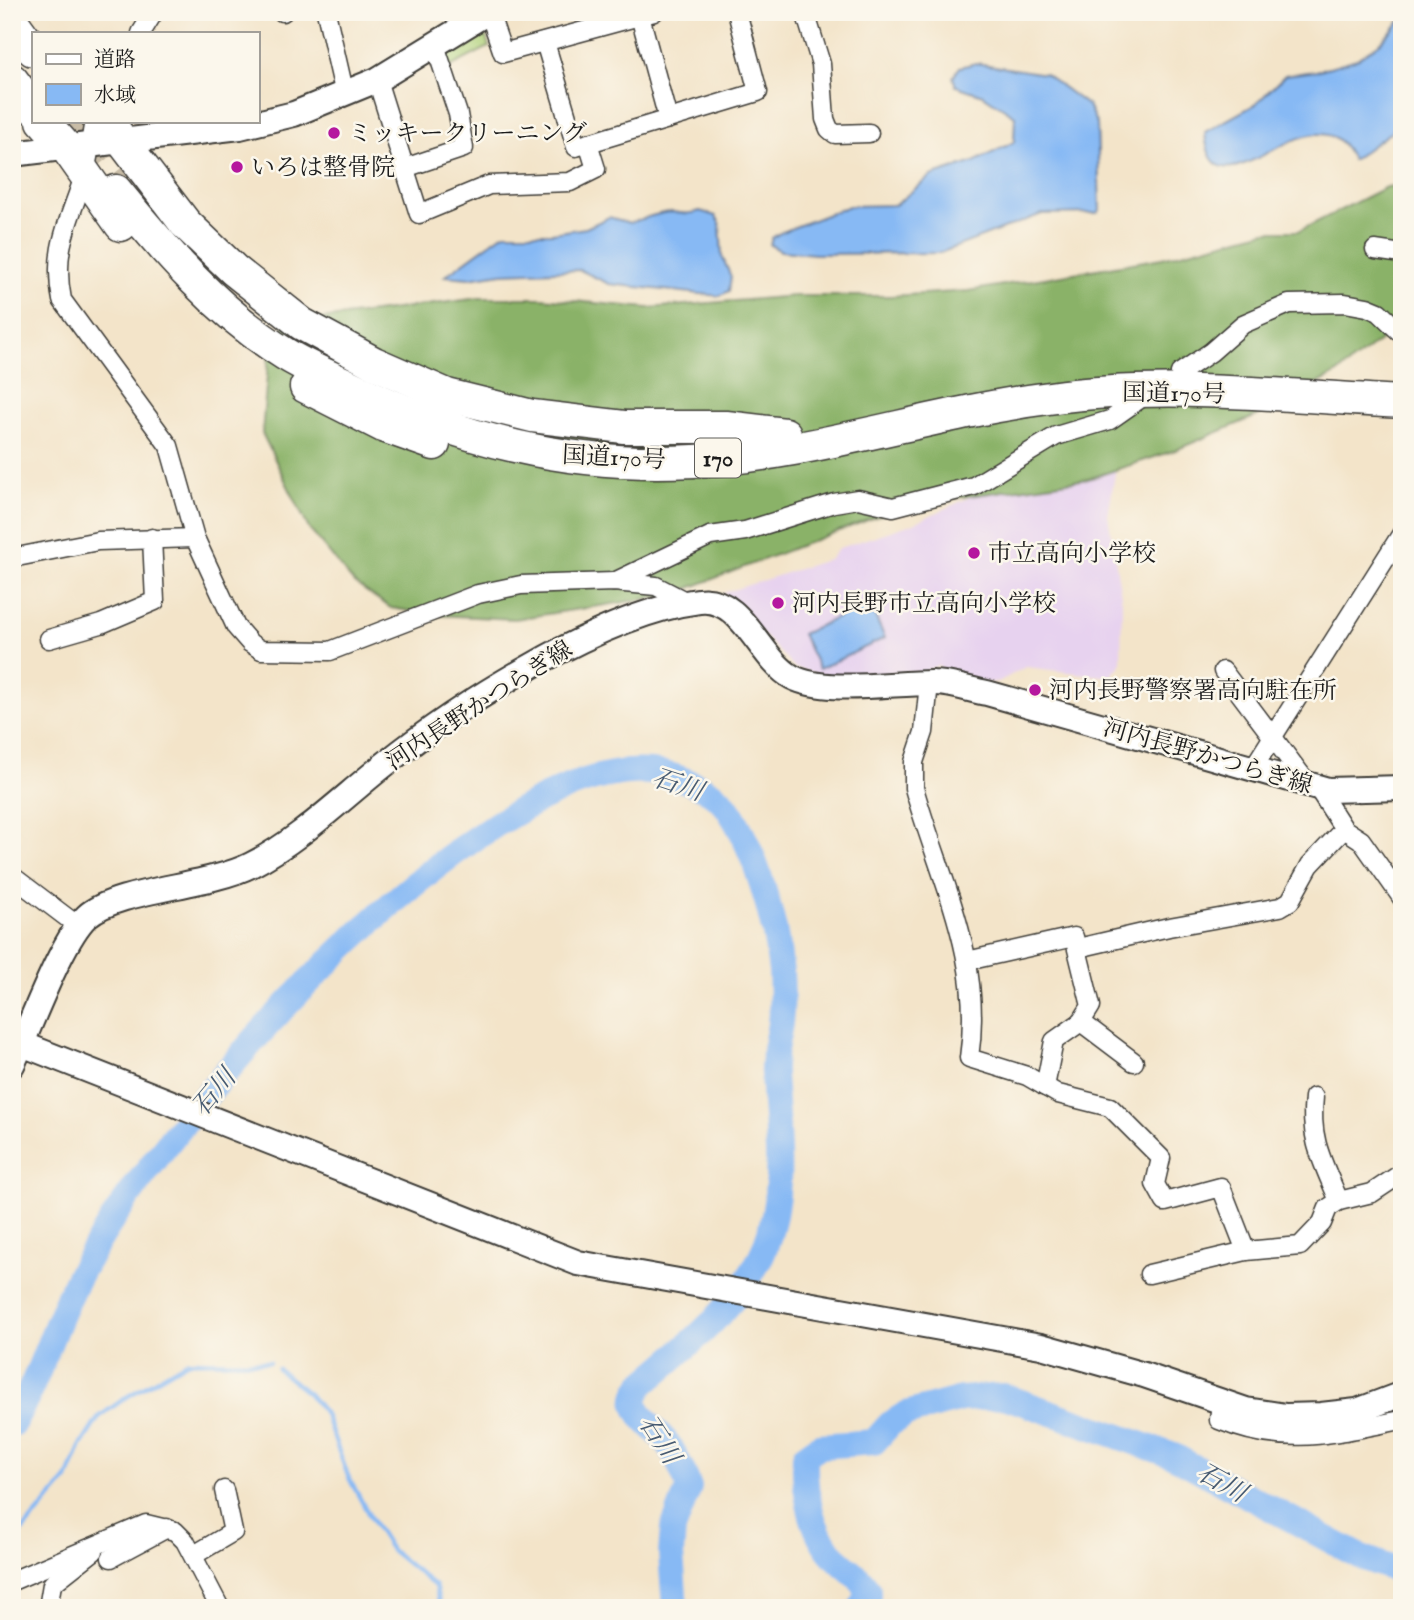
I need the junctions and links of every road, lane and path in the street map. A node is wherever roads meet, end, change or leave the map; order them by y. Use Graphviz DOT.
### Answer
graph roads {
  1 [pos="28,12"];
  2 [pos="154,12"];
  3 [pos="326,12"];
  4 [pos="737,12"];
  5 [pos="805,12"];
  6 [pos="482,14"];
  7 [pos="647,14"];
  8 [pos="12,21"];
  9 [pos="44,32"];
  10 [pos="142,32"];
  11 [pos="545,42"];
  12 [pos="435,45"];
  13 [pos="12,48"];
  14 [pos="32,49"];
  15 [pos="32,76"];
  16 [pos="12,80"];
  17 [pos="377,80"];
  18 [pos="345,94"];
  19 [pos="32,107"];
  20 [pos="668,119"];
  21 [pos="47,122"];
  22 [pos="869,133"];
  23 [pos="96,135"];
  24 [pos="589,143"];
  25 [pos="12,154"];
  26 [pos="405,168"];
  27 [pos="84,176"];
  28 [pos="122,184"];
  29 [pos="1375,250"];
  30 [pos="1402,254"];
  31 [pos="1402,334"];
  32 [pos="1180,373"];
  33 [pos="1402,380"];
  34 [pos="1151,391"];
  35 [pos="1402,401"];
  36 [pos="787,442"];
  37 [pos="1402,533"];
  38 [pos="152,538"];
  39 [pos="195,538"];
  40 [pos="12,558"];
  41 [pos="614,582"];
  42 [pos="689,603"];
  43 [pos="49,639"];
  44 [pos="1223,671"];
  45 [pos="929,683"];
  46 [pos="1273,736"];
  47 [pos="1253,768"];
  48 [pos="1312,785"];
  49 [pos="1402,788"];
  50 [pos="1344,829"];
  51 [pos="12,876"];
  52 [pos="1402,898"];
  53 [pos="78,926"];
  54 [pos="1078,948"];
  55 [pos="967,961"];
  56 [pos="1081,1022"];
  57 [pos="17,1054"];
  58 [pos="1134,1062"];
  59 [pos="1045,1087"];
  60 [pos="1314,1097"];
  61 [pos="1402,1173"];
  62 [pos="1339,1201"];
  63 [pos="1245,1251"];
  64 [pos="1149,1274"];
  65 [pos="1402,1394"];
  66 [pos="1221,1402"];
  67 [pos="1402,1420"];
  68 [pos="224,1490"];
  69 [pos="106,1550"];
  70 [pos="194,1555"];
  71 [pos="12,1581"];
  72 [pos="48,1608"];
  73 [pos="219,1608"];
  1 -- 9 [label="highway"];
  2 -- 10 [label="street"];
  3 -- 18 [label="street"];
  4 -- 20 [label="street"];
  5 -- 22 [label="street"];
  6 -- 11 [label="street"];
  6 -- 12 [label="street"];
  7 -- 11 [label="street"];
  7 -- 20 [label="street"];
  8 -- 14 [label="highway"];
  11 -- 24 [label="street"];
  12 -- 17 [label="street"];
  12 -- 26 [label="street"];
  13 -- 15 [label="highway"];
  16 -- 19 [label="highway"];
  17 -- 18 [label="street"];
  17 -- 26 [label="street"];
  18 -- 23 [label="street"];
  20 -- 24 [label="street"];
  21 -- 23 [label="highway"];
  23 -- 25 [label="street"];
  23 -- 27 [label="highway"];
  23 -- 36 [label="highway"];
  24 -- 26 [label="street"];
  27 -- 36 [label="highway"];
  27 -- 39 [label="street"];
  28 -- 36 [label="highway, 国道170号 / 170"];
  29 -- 30 [label="street"];
  31 -- 32 [label="street"];
  32 -- 33 [label="highway, 国道170号 / 170"];
  32 -- 36 [label="highway, 国道170号 / 170"];
  34 -- 35 [label="highway, 国道170号 / 170"];
  34 -- 36 [label="highway, 国道170号 / 170"];
  34 -- 41 [label="street"];
  37 -- 46 [label="street"];
  38 -- 39 [label="street"];
  38 -- 40 [label="street"];
  38 -- 43 [label="street"];
  39 -- 41 [label="street"];
  41 -- 42 [label="street"];
  42 -- 45 [label="street, 河内長野かつらぎ線"];
  42 -- 53 [label="street, 河内長野かつらぎ線"];
  44 -- 46 [label="street"];
  45 -- 47 [label="street, 河内長野かつらぎ線"];
  45 -- 55 [label="street"];
  46 -- 47 [label="street"];
  46 -- 48 [label="street"];
  47 -- 48 [label="street, 河内長野かつらぎ線"];
  48 -- 49 [label="street, 河内長野かつらぎ線"];
  48 -- 50 [label="street"];
  50 -- 52 [label="street"];
  50 -- 54 [label="street"];
  51 -- 53 [label="street"];
  53 -- 57 [label="street, 河内長野かつらぎ線"];
  54 -- 55 [label="street"];
  54 -- 56 [label="street"];
  55 -- 59 [label="street"];
  56 -- 58 [label="street"];
  56 -- 59 [label="street"];
  57 -- 66 [label="street"];
  59 -- 63 [label="street"];
  60 -- 62 [label="street"];
  61 -- 62 [label="street"];
  62 -- 63 [label="street"];
  63 -- 64 [label="street"];
  65 -- 66 [label="street"];
  66 -- 67 [label="street"];
  68 -- 70 [label="street"];
  69 -- 70 [label="street"];
  69 -- 71 [label="street"];
  69 -- 72 [label="street"];
  70 -- 73 [label="street"];
}
